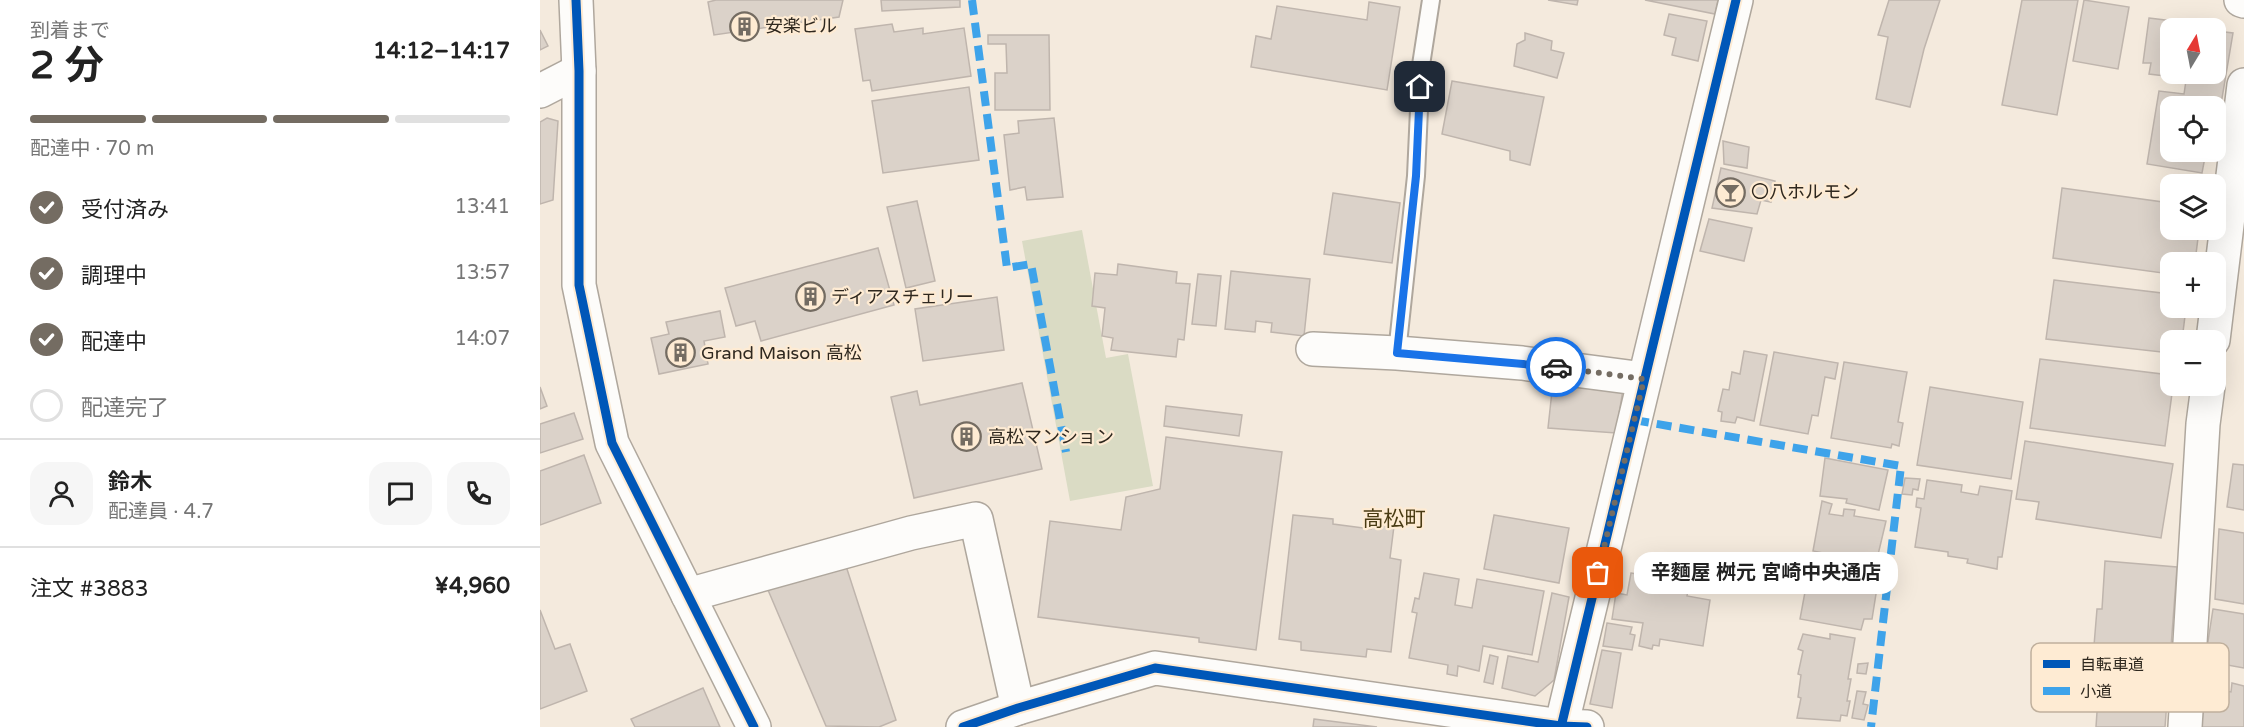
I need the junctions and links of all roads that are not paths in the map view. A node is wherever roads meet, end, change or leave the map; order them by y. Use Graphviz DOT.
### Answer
graph roads {
  1 [pos="576,0"];
  2 [pos="1431,0"];
  3 [pos="1736,0"];
  4 [pos="579,71"];
  5 [pos="2244,85"];
  6 [pos="540,91"];
  7 [pos="2214,330"];
  8 [pos="1313,350"];
  9 [pos="1397,353"];
  10 [pos="1644,379"];
  11 [pos="2207,396"];
  12 [pos="688,595"];
  13 [pos="2190,643"];
  14 [pos="1018,708"];
  15 [pos="2186,712"];
  16 [pos="754,727"];
  17 [pos="963,727"];
  18 [pos="1570,727"];
  19 [pos="2185,727"];
  1 -- 4 [label="street"];
  2 -- 9 [label="lane"];
  3 -- 10 [label="street"];
  4 -- 6 [label="street"];
  4 -- 12 [label="street"];
  5 -- 7 [label="street"];
  8 -- 9 [label="street"];
  9 -- 10 [label="street"];
  10 -- 18 [label="street"];
  11 -- 13 [label="street"];
  12 -- 14 [label="street"];
  12 -- 16 [label="street"];
  14 -- 17 [label="street"];
  14 -- 18 [label="street"];
  15 -- 19 [label="street"];
}
